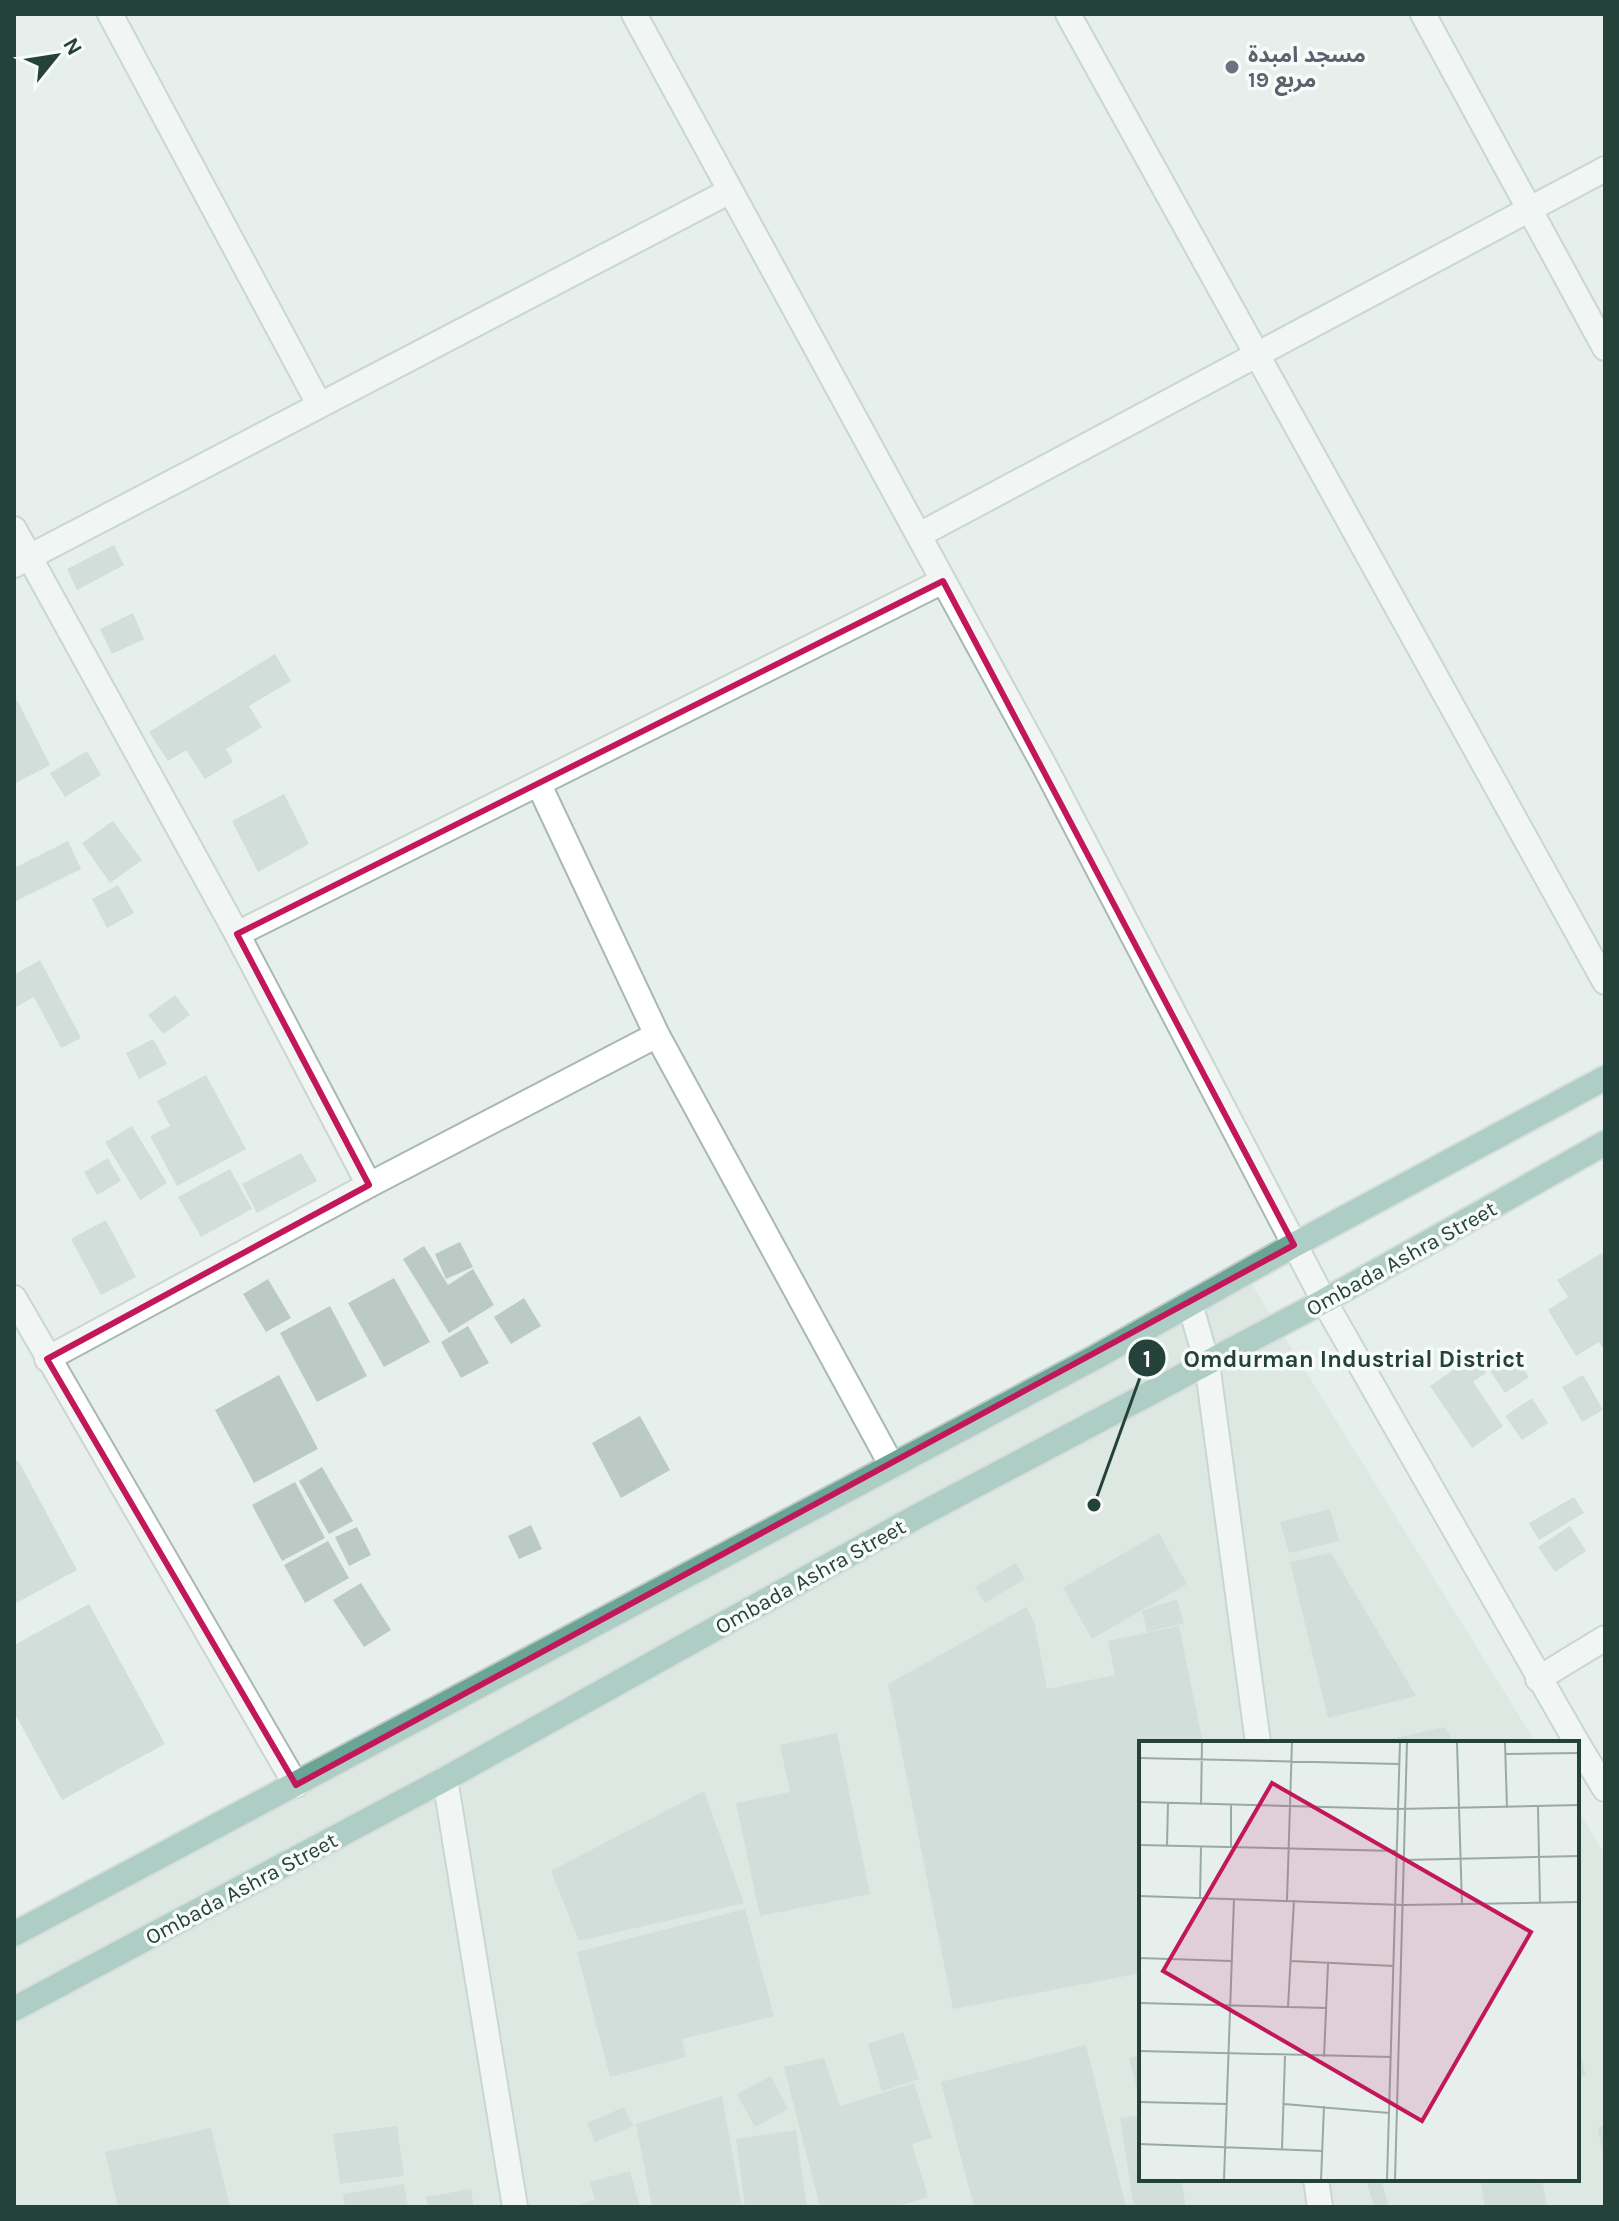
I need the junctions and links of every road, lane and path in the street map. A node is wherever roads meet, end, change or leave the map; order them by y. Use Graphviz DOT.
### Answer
graph roads {
  1 [pos="110,14"];
  2 [pos="634,14"];
  3 [pos="1068,14"];
  4 [pos="1423,14"];
  5 [pos="1605,169"];
  6 [pos="730,191"];
  7 [pos="1529,211"];
  8 [pos="1605,348"];
  9 [pos="1260,356"];
  10 [pos="319,404"];
  11 [pos="14,529"];
  12 [pos="919,535"];
  13 [pos="21,561"];
  14 [pos="943,581"];
  15 [pos="539,785"];
  16 [pos="237,934"];
  17 [pos="1605,982"];
  18 [pos="657,1035"];
  19 [pos="1605,1078"];
  20 [pos="1605,1143"];
  21 [pos="369,1185"];
  22 [pos="1294,1245"];
  23 [pos="14,1298"];
  24 [pos="1324,1301"];
  25 [pos="1190,1304"];
  26 [pos="47,1359"];
  27 [pos="1207,1363"];
  28 [pos="892,1466"];
  29 [pos="1605,1638"];
  30 [pos="1538,1679"];
  31 [pos="1258,1741"];
  32 [pos="1576,1741"];
  33 [pos="1579,1746"];
  34 [pos="445,1779"];
  35 [pos="296,1785"];
  36 [pos="1605,1789"];
  37 [pos="14,1934"];
  38 [pos="14,2009"];
  39 [pos="1316,2181"];
  40 [pos="515,2207"];
  41 [pos="1320,2207"];
  1 -- 10 [label="street"];
  2 -- 6 [label="street"];
  3 -- 9 [label="street"];
  4 -- 7 [label="street"];
  5 -- 7 [label="street"];
  6 -- 10 [label="street"];
  6 -- 12 [label="street"];
  7 -- 8 [label="street"];
  7 -- 9 [label="street"];
  9 -- 12 [label="street"];
  9 -- 17 [label="street"];
  10 -- 13 [label="street"];
  11 -- 13 [label="street"];
  12 -- 14 [label="street"];
  13 -- 16 [label="street"];
  14 -- 15 [label="street"];
  14 -- 22 [label="street"];
  15 -- 16 [label="street"];
  15 -- 18 [label="street"];
  16 -- 21 [label="street"];
  18 -- 21 [label="street"];
  18 -- 28 [label="street"];
  19 -- 22 [label="main road"];
  20 -- 24 [label="main road, Ombada Ashra Street"];
  21 -- 26 [label="street"];
  22 -- 24 [label="street"];
  22 -- 25 [label="main road"];
  23 -- 26 [label="street"];
  24 -- 27 [label="main road, Ombada Ashra Street"];
  24 -- 30 [label="street"];
  25 -- 27 [label="street"];
  25 -- 28 [label="main road"];
  26 -- 35 [label="street"];
  27 -- 31 [label="street"];
  27 -- 34 [label="main road, Ombada Ashra Street"];
  28 -- 35 [label="main road"];
  29 -- 30 [label="street"];
  30 -- 32 [label="street"];
  33 -- 36 [label="street"];
  34 -- 38 [label="main road, Ombada Ashra Street"];
  34 -- 40 [label="street"];
  35 -- 37 [label="main road"];
  39 -- 41 [label="street"];
}
